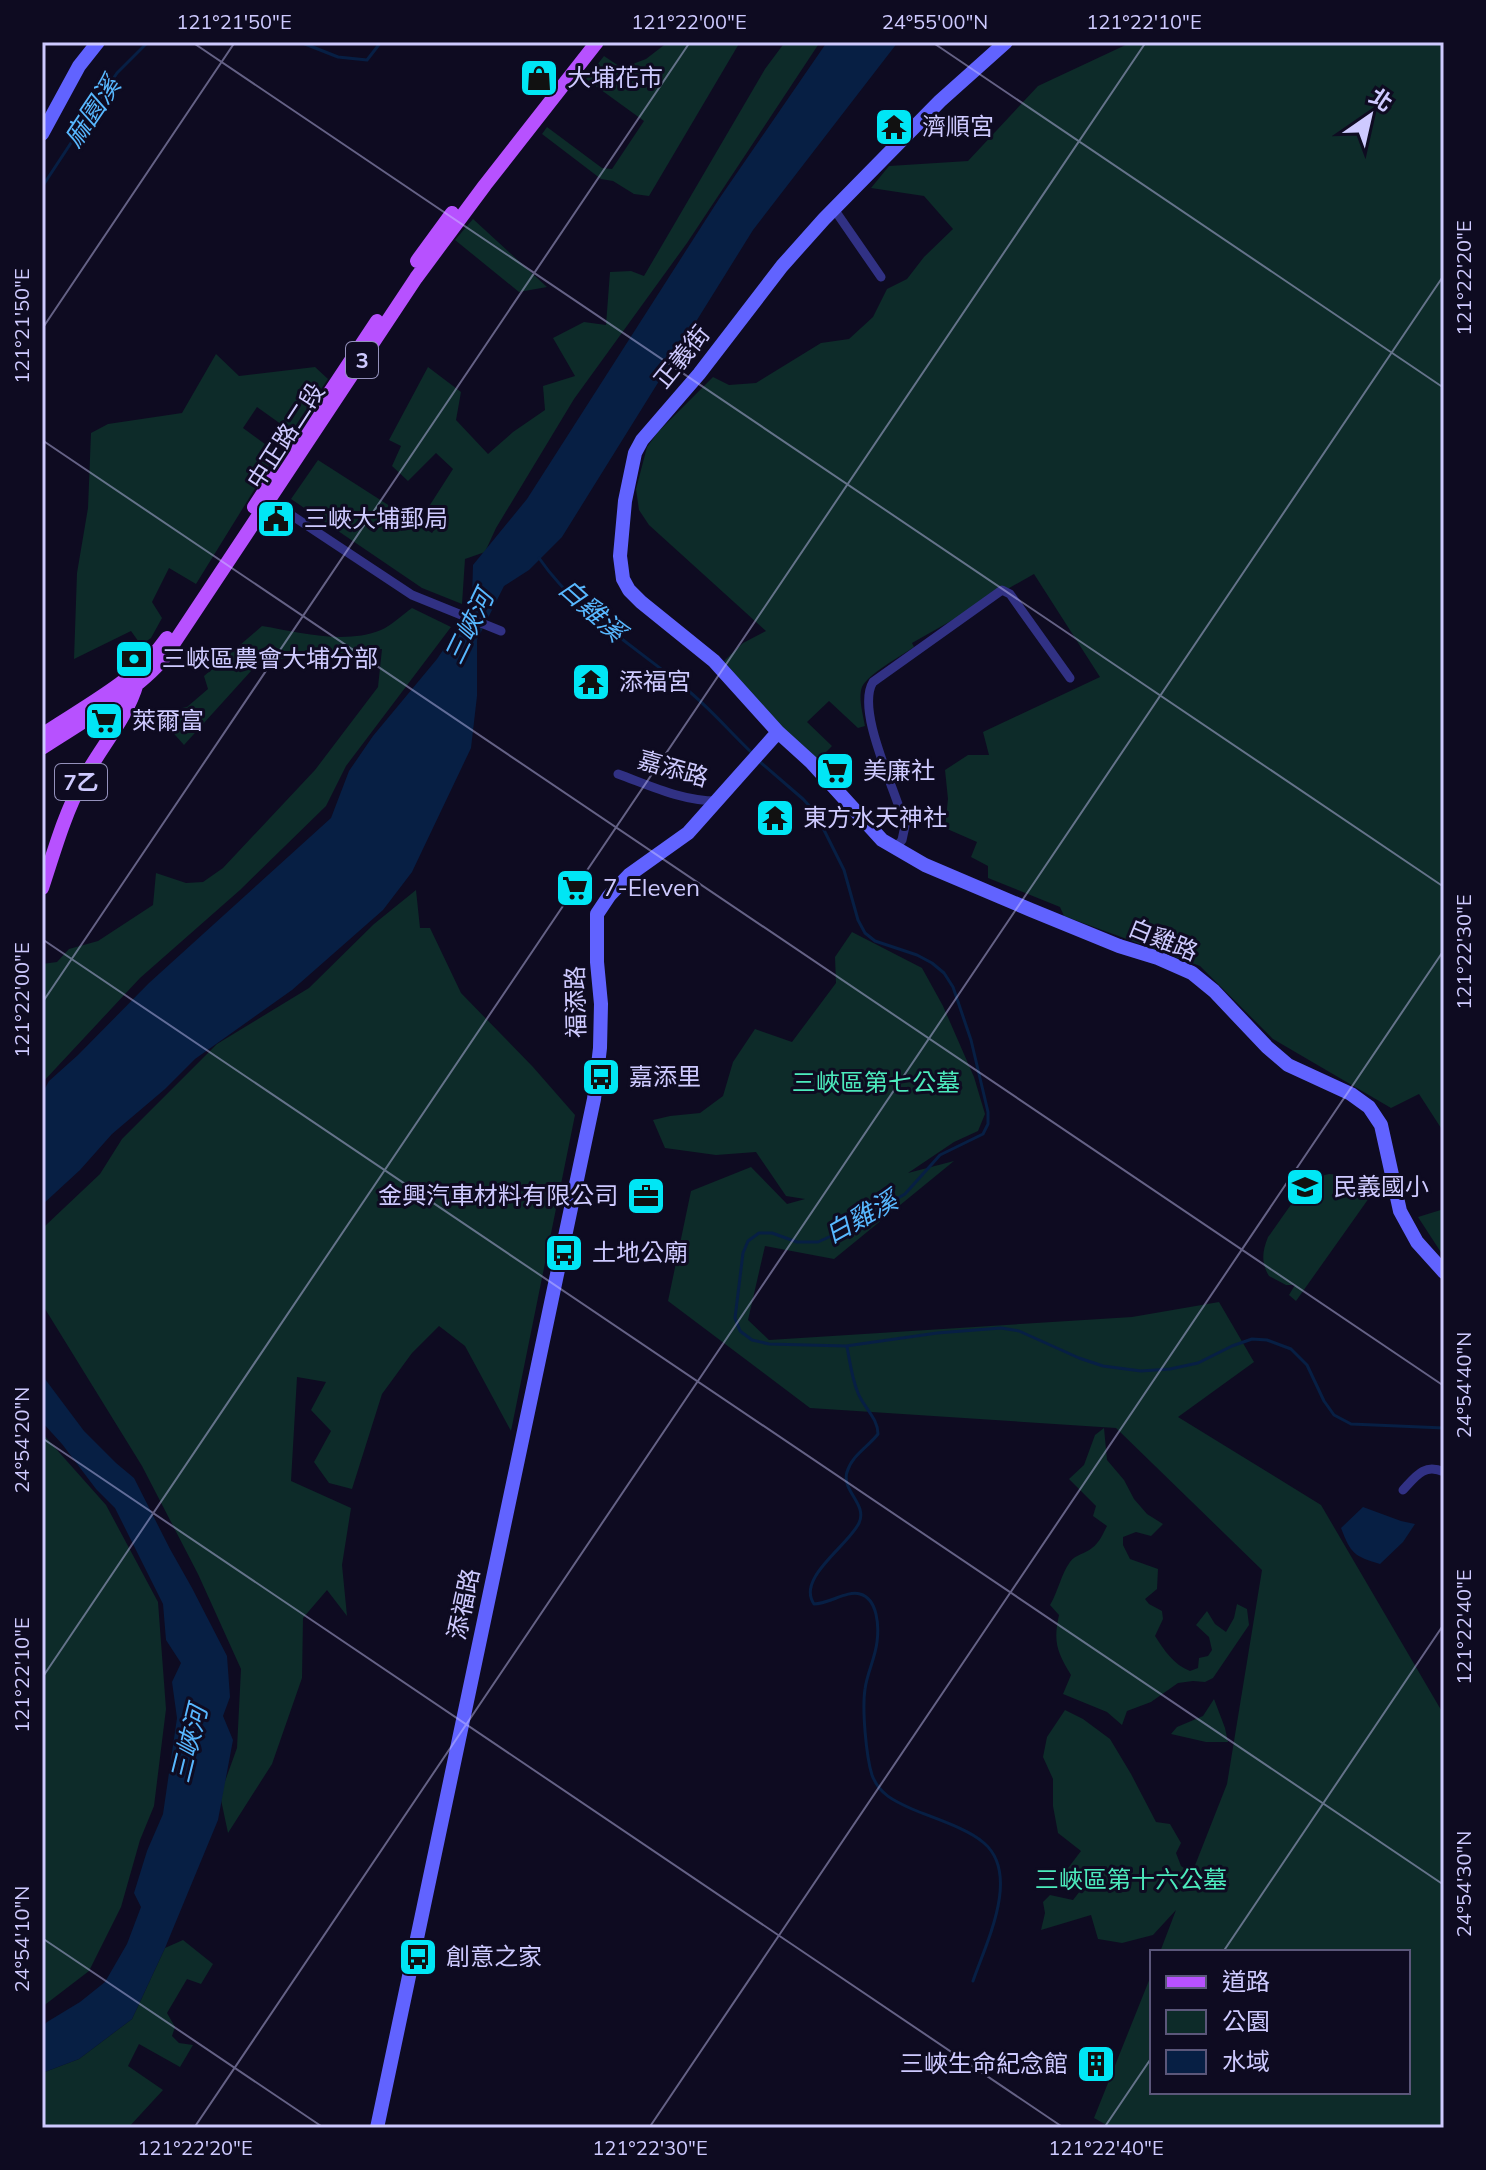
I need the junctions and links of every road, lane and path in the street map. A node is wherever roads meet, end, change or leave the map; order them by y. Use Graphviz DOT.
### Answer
graph roads {
  1 [pos="98,42"];
  2 [pos="585,42"];
  3 [pos="597,42"];
  4 [pos="1006,42"];
  5 [pos="42,134"];
  6 [pos="834,209"];
  7 [pos="881,277"];
  8 [pos="266,498"];
  9 [pos="501,631"];
  10 [pos="137,678"];
  11 [pos="1070,678"];
  12 [pos="778,732"];
  13 [pos="42,735"];
  14 [pos="42,748"];
  15 [pos="618,774"];
  16 [pos="717,801"];
  17 [pos="895,849"];
  18 [pos="42,888"];
  19 [pos="595,1089"];
  20 [pos="1444,1272"];
  21 [pos="1444,1472"];
  22 [pos="1403,1490"];
  23 [pos="377,2128"];
  1 -- 5 [label="street"];
  2 -- 8 [label="main road, 中正路二段 / 3"];
  3 -- 8 [label="main road, 中正路二段 / 3"];
  4 -- 6 [label="street, 正義街"];
  6 -- 7 [label="street"];
  6 -- 12 [label="street, 正義街"];
  8 -- 9 [label="street"];
  8 -- 10 [label="main road, 中正路二段 / 3"];
  10 -- 13 [label="main road, 中正路二段 / 3"];
  10 -- 14 [label="main road, 中正路二段 / 3"];
  10 -- 18 [label="main road, 7乙"];
  11 -- 17 [label="street"];
  12 -- 16 [label="street"];
  12 -- 17 [label="street, 白雞路"];
  15 -- 16 [label="street, 嘉添路"];
  16 -- 19 [label="street, 福添路"];
  17 -- 20 [label="street, 白雞路"];
  19 -- 23 [label="street, 添福路"];
  21 -- 22 [label="street"];
}
